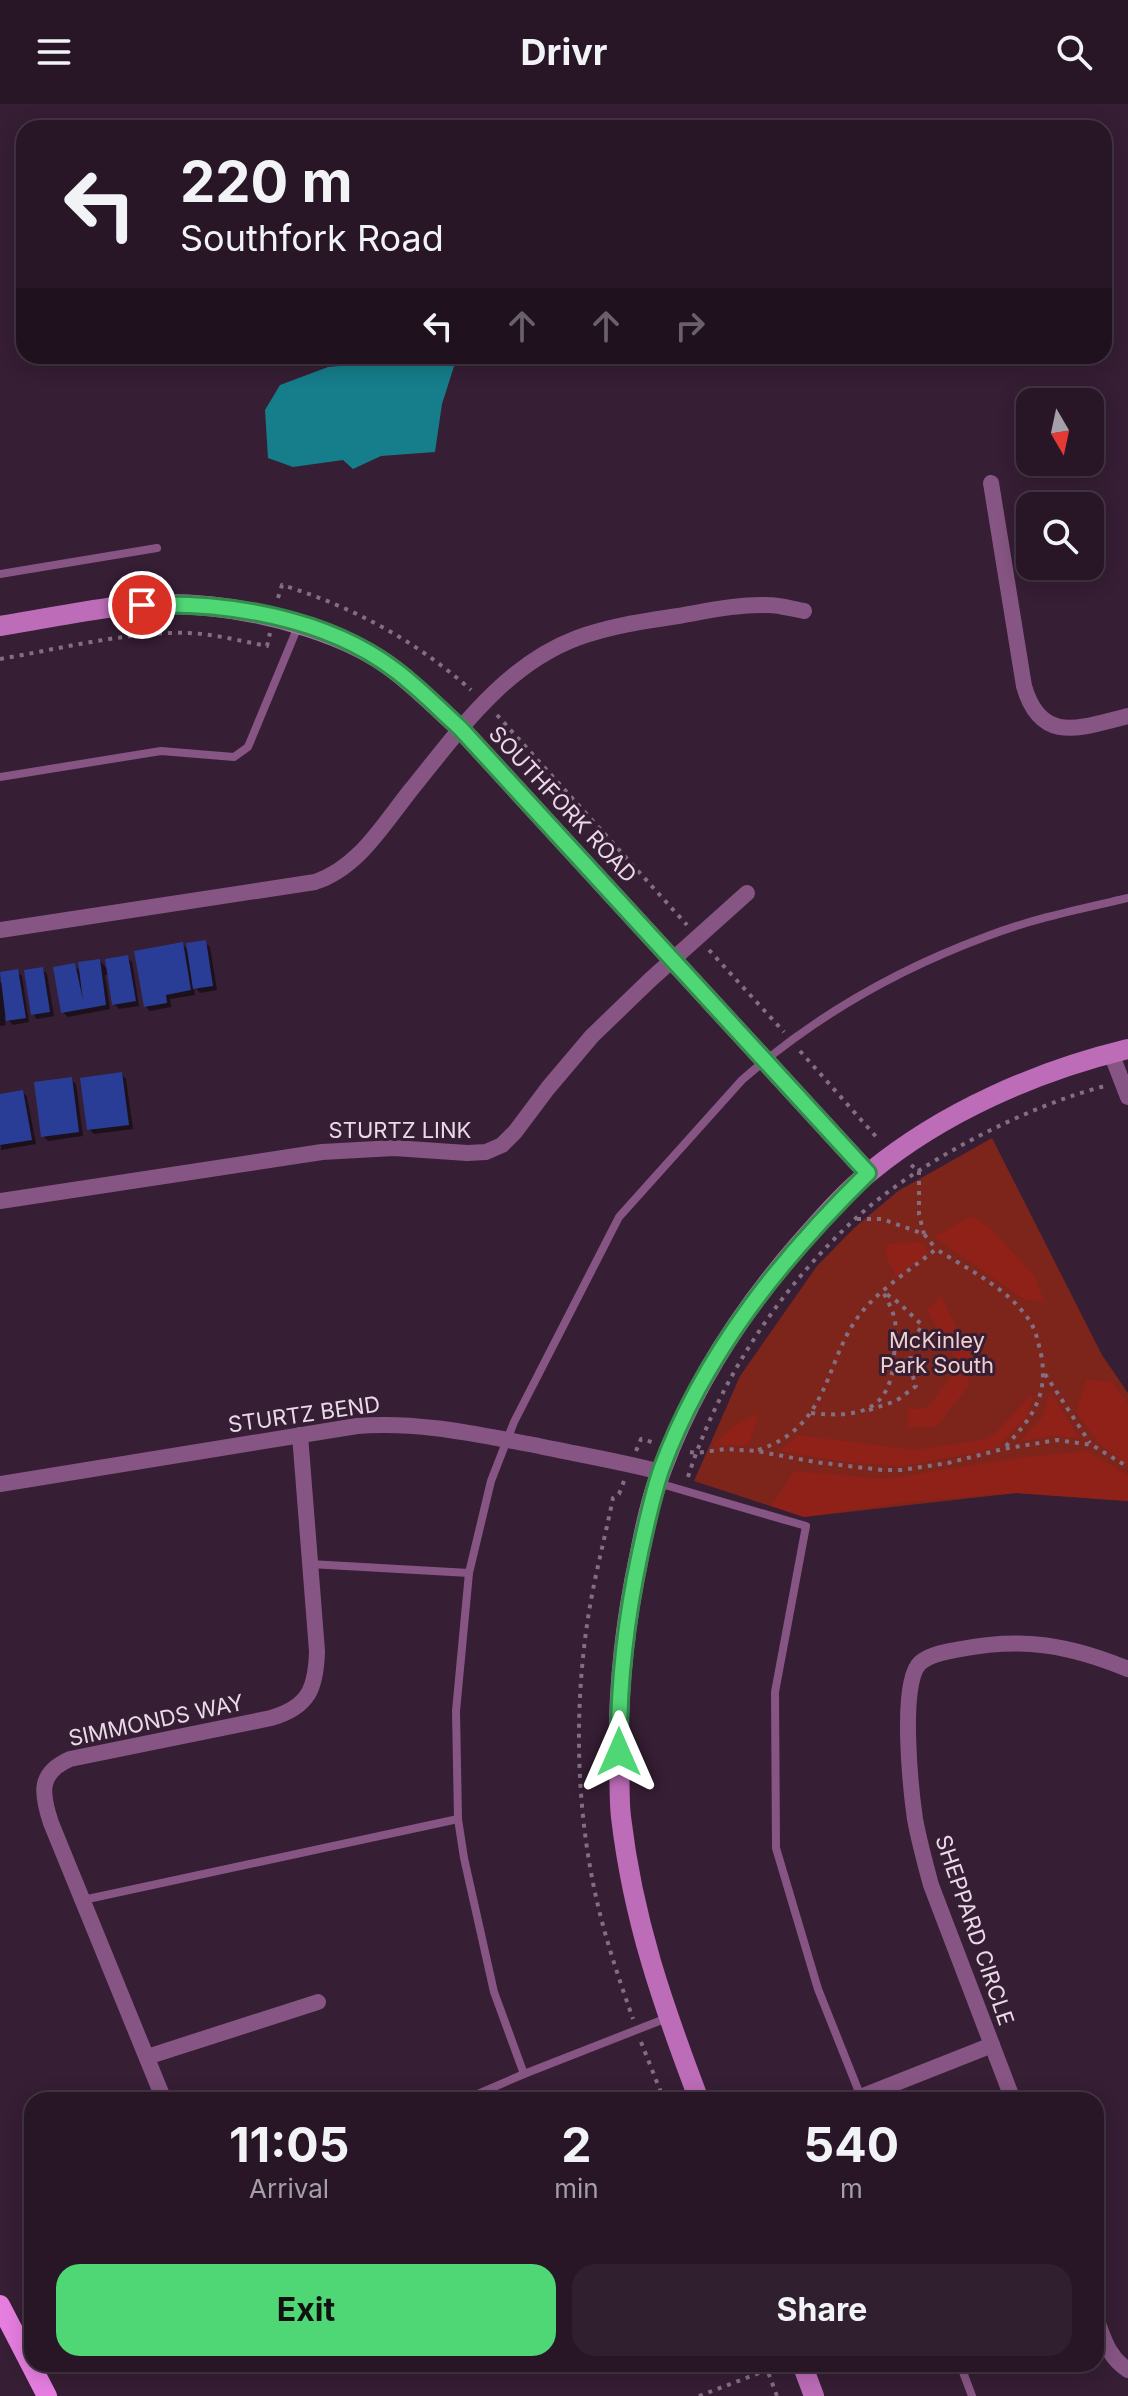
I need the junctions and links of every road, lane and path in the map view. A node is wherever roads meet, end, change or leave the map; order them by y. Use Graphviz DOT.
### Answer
graph roads {
  1 [pos="991,483"];
  2 [pos="157,548"];
  3 [pos="0,574"];
  4 [pos="282,585"];
  5 [pos="804,611"];
  6 [pos="299,624"];
  7 [pos="0,626"];
  8 [pos="267,646"];
  9 [pos="0,659"];
  10 [pos="466,686"];
  11 [pos="1128,716"];
  12 [pos="501,719"];
  13 [pos="460,728"];
  14 [pos="0,777"];
  15 [pos="747,893"];
  16 [pos="1128,898"];
  17 [pos="682,920"];
  18 [pos="0,930"];
  19 [pos="673,959"];
  20 [pos="1120,1051"];
  21 [pos="765,1060"];
  22 [pos="1098,1088"];
  23 [pos="1128,1097"];
  24 [pos="919,1171"];
  25 [pos="868,1173"];
  26 [pos="0,1201"];
  27 [pos="855,1219"];
  28 [pos="924,1234"];
  29 [pos="936,1249"];
  30 [pos="883,1292"];
  31 [pos="1045,1374"];
  32 [pos="811,1413"];
  33 [pos="855,1413"];
  34 [pos="300,1435"];
  35 [pos="507,1440"];
  36 [pos="1092,1445"];
  37 [pos="1003,1449"];
  38 [pos="756,1451"];
  39 [pos="696,1453"];
  40 [pos="1128,1467"];
  41 [pos="659,1478"];
  42 [pos="0,1484"];
  43 [pos="684,1491"];
  44 [pos="310,1564"];
  45 [pos="469,1573"];
  46 [pos="1128,1669"];
  47 [pos="458,1819"];
  48 [pos="83,1900"];
  49 [pos="318,2002"];
  50 [pos="667,2017"];
  51 [pos="992,2045"];
  52 [pos="147,2057"];
  53 [pos="524,2074"];
  54 [pos="161,2092"];
  55 [pos="482,2092"];
  56 [pos="696,2092"];
  57 [pos="855,2092"];
  58 [pos="875,2092"];
  59 [pos="1010,2092"];
  60 [pos="0,2305"];
  61 [pos="1104,2341"];
  62 [pos="24,2351"];
  63 [pos="1128,2370"];
  64 [pos="35,2372"];
  65 [pos="754,2372"];
  66 [pos="768,2372"];
  67 [pos="805,2372"];
  68 [pos="963,2372"];
  69 [pos="47,2396"];
  70 [pos="699,2396"];
  71 [pos="777,2396"];
  72 [pos="814,2396"];
  73 [pos="972,2396"];
  1 -- 11 [label="street"];
  2 -- 3 [label="lane"];
  4 -- 10 [label="path"];
  5 -- 13 [label="street"];
  6 -- 7 [label="street, SOUTHFORK ROAD"];
  6 -- 13 [label="street, SOUTHFORK ROAD"];
  6 -- 14 [label="lane"];
  8 -- 9 [label="path"];
  12 -- 17 [label="path"];
  13 -- 18 [label="street"];
  13 -- 19 [label="street, SOUTHFORK ROAD"];
  15 -- 19 [label="street, STURTZ LINK"];
  16 -- 21 [label="lane"];
  19 -- 21 [label="street, SOUTHFORK ROAD"];
  19 -- 26 [label="street, STURTZ LINK"];
  20 -- 23 [label="street"];
  20 -- 25 [label="street"];
  21 -- 25 [label="street, SOUTHFORK ROAD"];
  21 -- 35 [label="lane"];
  22 -- 24 [label="path"];
  24 -- 27 [label="path"];
  24 -- 28 [label="path"];
  25 -- 41 [label="street"];
  27 -- 28 [label="path"];
  27 -- 39 [label="path"];
  28 -- 29 [label="path"];
  29 -- 30 [label="path"];
  29 -- 31 [label="path"];
  30 -- 32 [label="path"];
  30 -- 33 [label="path"];
  30 -- 33 [label="path"];
  31 -- 36 [label="path"];
  31 -- 37 [label="path"];
  32 -- 33 [label="path"];
  32 -- 38 [label="path"];
  34 -- 35 [label="street, STURTZ BEND"];
  34 -- 42 [label="street, STURTZ BEND"];
  34 -- 44 [label="street, SIMMONDS WAY"];
  35 -- 41 [label="street, STURTZ BEND"];
  35 -- 45 [label="lane"];
  36 -- 37 [label="path"];
  36 -- 40 [label="path"];
  37 -- 38 [label="path"];
  38 -- 39 [label="path"];
  39 -- 43 [label="path"];
  41 -- 43 [label="lane"];
  41 -- 50 [label="street"];
  43 -- 57 [label="lane"];
  44 -- 45 [label="lane"];
  44 -- 48 [label="street, SIMMONDS WAY"];
  45 -- 47 [label="lane"];
  46 -- 51 [label="street, SHEPPARD CIRCLE"];
  47 -- 48 [label="lane"];
  47 -- 53 [label="lane"];
  48 -- 52 [label="street, SIMMONDS WAY"];
  49 -- 52 [label="street"];
  50 -- 53 [label="lane"];
  50 -- 56 [label="street"];
  51 -- 58 [label="street, SHEPPARD CIRCLE"];
  51 -- 59 [label="street, SHEPPARD CIRCLE"];
  52 -- 54 [label="street, SIMMONDS WAY"];
  53 -- 55 [label="lane"];
  60 -- 62 [label="main road"];
  61 -- 63 [label="street"];
  64 -- 69 [label="main road"];
  65 -- 70 [label="path"];
  66 -- 71 [label="path"];
  67 -- 72 [label="street"];
  68 -- 73 [label="lane"];
}
